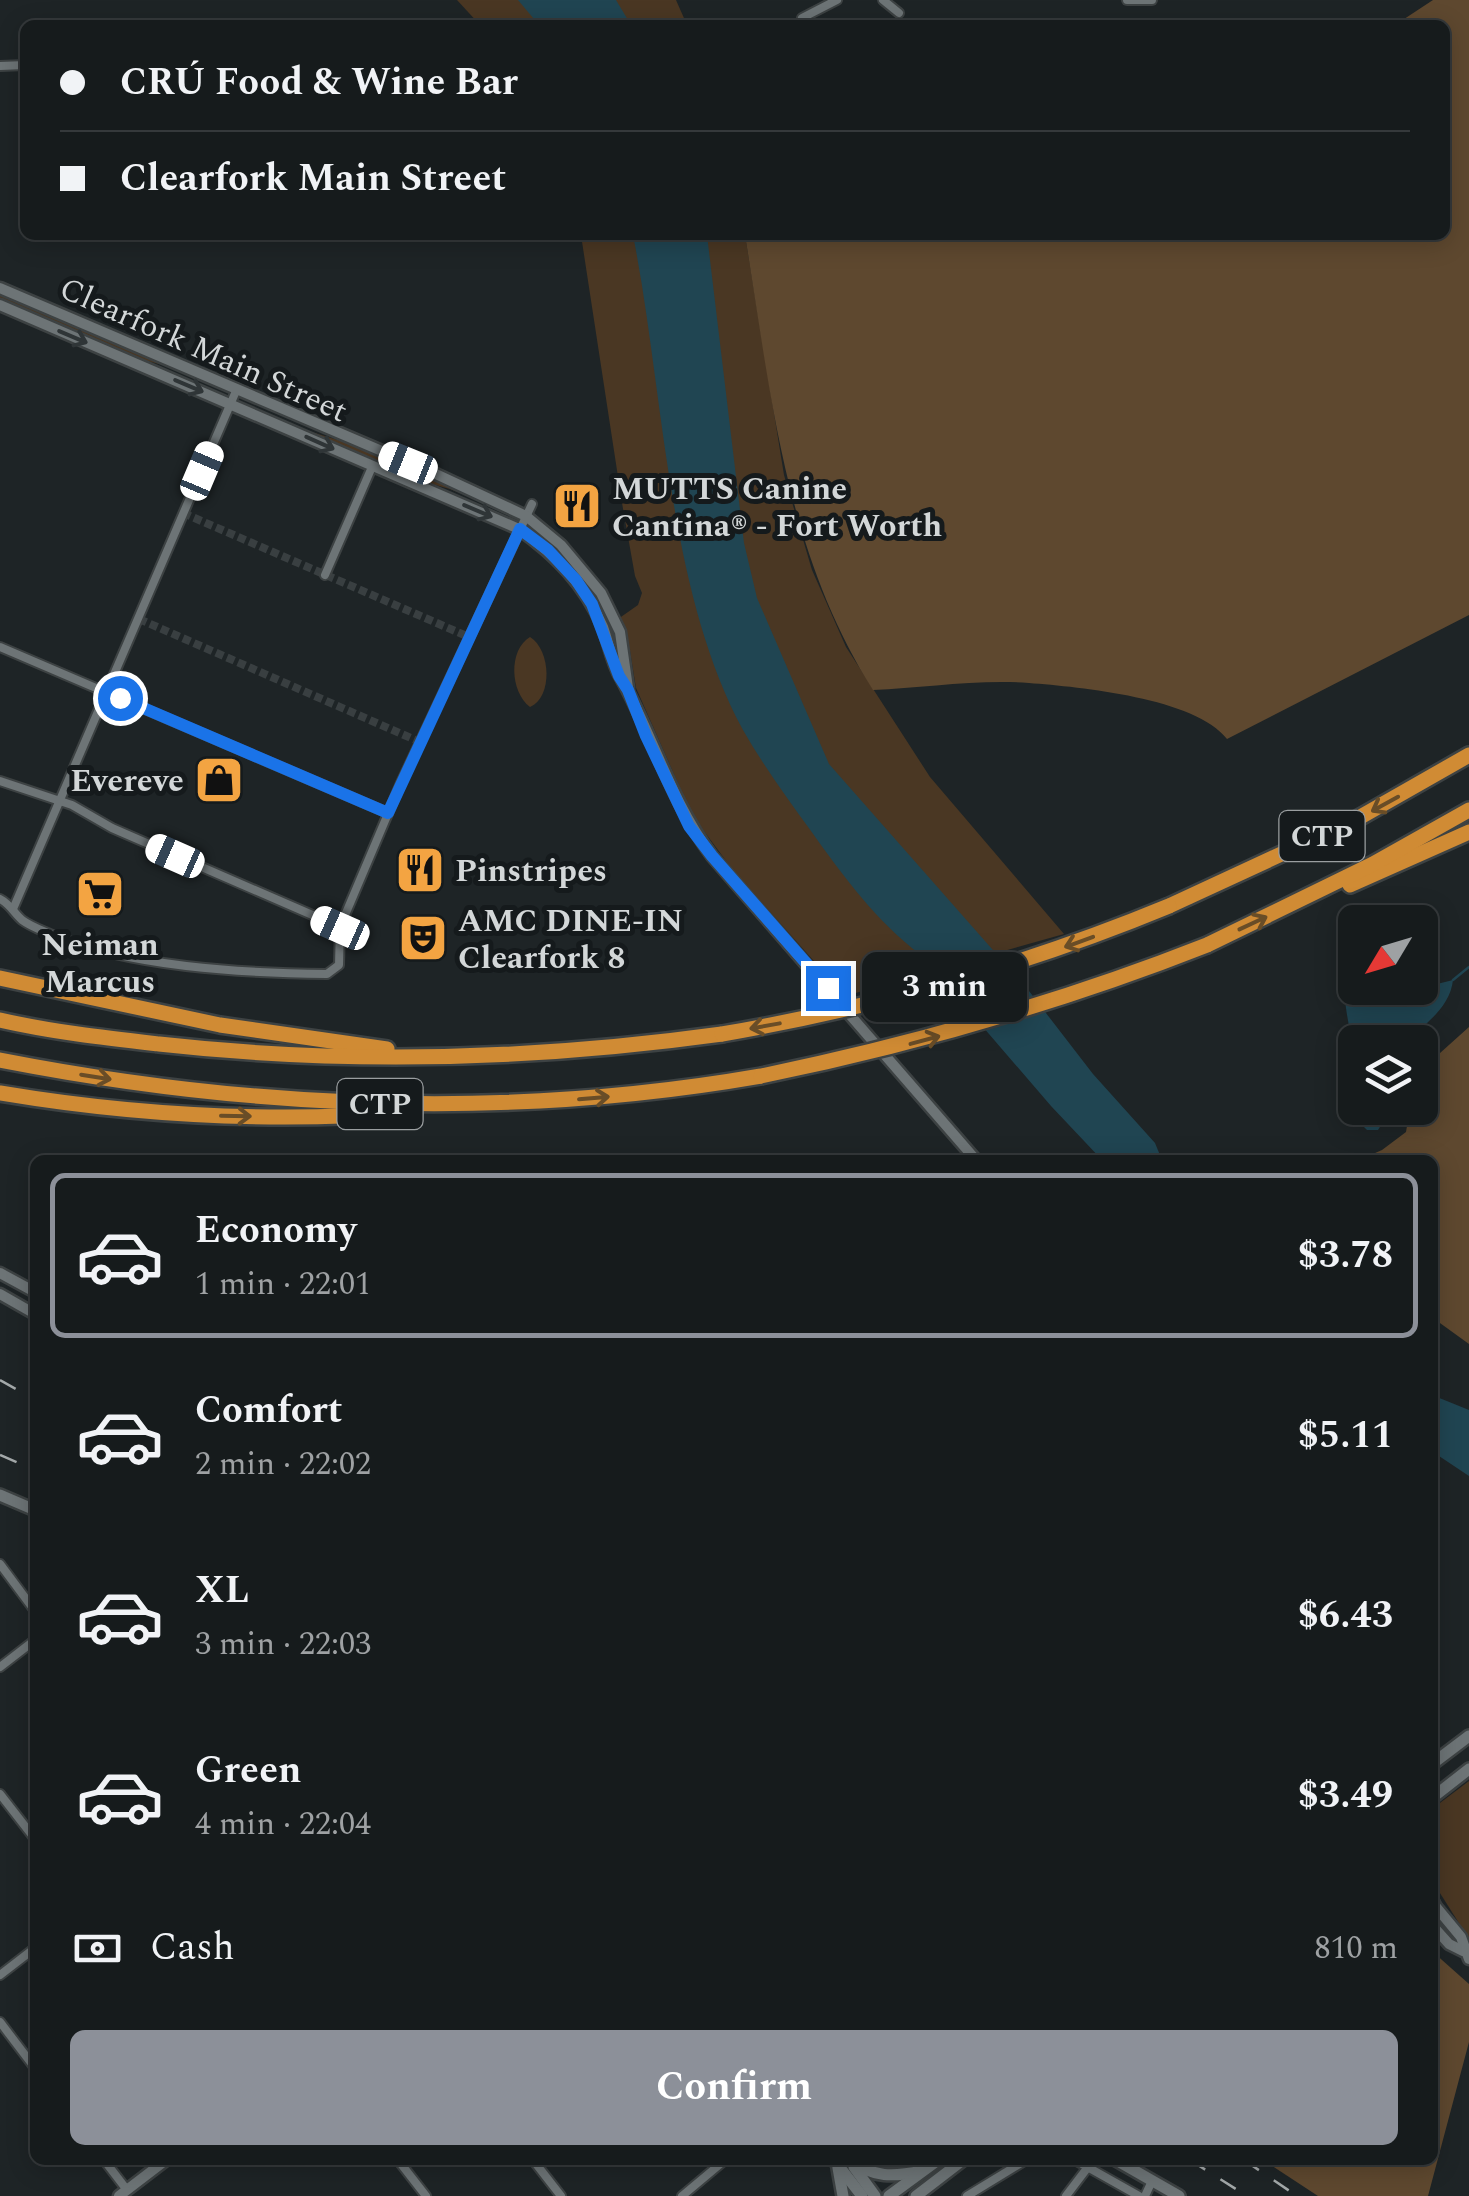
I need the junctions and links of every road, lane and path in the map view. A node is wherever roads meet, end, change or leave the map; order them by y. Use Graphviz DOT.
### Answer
graph roads {
  1 [pos="837,0"];
  2 [pos="883,0"];
  3 [pos="1126,0"];
  4 [pos="1152,0"];
  5 [pos="899,13"];
  6 [pos="802,18"];
  7 [pos="0,288"];
  8 [pos="0,305"];
  9 [pos="236,391"];
  10 [pos="231,404"];
  11 [pos="372,467"];
  12 [pos="532,504"];
  13 [pos="526,516"];
  14 [pos="520,529"];
  15 [pos="325,575"];
  16 [pos="0,647"];
  17 [pos="628,690"];
  18 [pos="108,693"];
  19 [pos="1466,756"];
  20 [pos="0,781"];
  21 [pos="60,800"];
  22 [pos="1469,810"];
  23 [pos="388,813"];
  24 [pos="1469,832"];
  25 [pos="0,899"];
  26 [pos="1299,902"];
  27 [pos="13,910"];
  28 [pos="340,928"];
  29 [pos="0,978"];
  30 [pos="0,1020"];
  31 [pos="456,1058"];
  32 [pos="0,1060"];
  33 [pos="0,1093"];
  34 [pos="551,1102"];
  35 [pos="972,1155"];
  36 [pos="0,1273"];
  37 [pos="30,1289"];
  38 [pos="0,1294"];
  39 [pos="30,1311"];
  40 [pos="0,1495"];
  41 [pos="30,1508"];
  42 [pos="0,1564"];
  43 [pos="30,1603"];
  44 [pos="30,1644"];
  45 [pos="0,1667"];
  46 [pos="1469,1736"];
  47 [pos="1438,1759"];
  48 [pos="1469,1770"];
  49 [pos="1438,1793"];
  50 [pos="0,1794"];
  51 [pos="30,1833"];
  52 [pos="1438,1909"];
  53 [pos="1438,1931"];
  54 [pos="30,1952"];
  55 [pos="1466,1955"];
  56 [pos="0,1975"];
  57 [pos="0,2022"];
  58 [pos="30,2061"];
  59 [pos="107,2165"];
  60 [pos="159,2165"];
  61 [pos="402,2165"];
  62 [pos="408,2165"];
  63 [pos="538,2165"];
  64 [pos="719,2165"];
  65 [pos="842,2165"];
  66 [pos="844,2165"];
  67 [pos="846,2165"];
  68 [pos="852,2165"];
  69 [pos="931,2165"];
  70 [pos="956,2165"];
  71 [pos="1018,2165"];
  72 [pos="1084,2165"];
  73 [pos="1124,2165"];
  74 [pos="1088,2167"];
  75 [pos="404,2168"];
  76 [pos="922,2171"];
  77 [pos="1152,2182"];
  78 [pos="123,2193"];
  79 [pos="426,2196"];
  80 [pos="561,2196"];
  81 [pos="682,2196"];
  82 [pos="842,2196"];
  83 [pos="862,2196"];
  84 [pos="876,2196"];
  85 [pos="889,2196"];
  86 [pos="916,2196"];
  87 [pos="967,2196"];
  88 [pos="1066,2196"];
  89 [pos="1142,2196"];
  90 [pos="1179,2196"];
  1 -- 6 [label="street"];
  2 -- 5 [label="street"];
  3 -- 4 [label="street"];
  7 -- 9 [label="street, Clearfork Main Street"];
  8 -- 10 [label="street, Clearfork Main Street, one-way"];
  9 -- 10 [label="street"];
  9 -- 13 [label="street, Clearfork Main Street"];
  10 -- 11 [label="street, Clearfork Main Street, one-way"];
  10 -- 18 [label="street"];
  11 -- 14 [label="street, Clearfork Main Street, one-way"];
  11 -- 15 [label="street"];
  12 -- 13 [label="street"];
  13 -- 14 [label="street"];
  13 -- 17 [label="street, Clearfork Main Street"];
  14 -- 17 [label="street, Clearfork Main Street"];
  14 -- 23 [label="street"];
  16 -- 18 [label="street"];
  17 -- 35 [label="street, Clearfork Main Street"];
  18 -- 21 [label="street"];
  18 -- 23 [label="street"];
  19 -- 31 [label="highway, CTP, one-way, bridge"];
  20 -- 21 [label="street"];
  21 -- 27 [label="street"];
  21 -- 28 [label="street"];
  22 -- 26 [label="highway, CTP"];
  23 -- 28 [label="street"];
  24 -- 26 [label="highway"];
  25 -- 27 [label="street"];
  34 -- 26 [label="highway, CTP, one-way, bridge"];
  27 -- 28 [label="street"];
  29 -- 31 [label="highway"];
  30 -- 31 [label="highway, CTP"];
  32 -- 34 [label="highway, CTP, one-way"];
  33 -- 34 [label="highway, one-way"];
  36 -- 37 [label="street"];
  38 -- 39 [label="street"];
  40 -- 41 [label="main road"];
  42 -- 43 [label="street"];
  44 -- 45 [label="street"];
  46 -- 47 [label="main road"];
  48 -- 49 [label="main road"];
  50 -- 51 [label="street"];
  52 -- 55 [label="street"];
  53 -- 55 [label="street"];
  54 -- 56 [label="street"];
  57 -- 58 [label="street"];
  59 -- 78 [label="street"];
  60 -- 78 [label="street"];
  61 -- 75 [label="street"];
  62 -- 75 [label="street"];
  63 -- 80 [label="street"];
  64 -- 81 [label="street"];
  65 -- 82 [label="main road"];
  66 -- 83 [label="main road"];
  67 -- 84 [label="main road"];
  68 -- 76 [label="main road"];
  69 -- 76 [label="main road"];
  70 -- 86 [label="main road"];
  71 -- 87 [label="street"];
  72 -- 74 [label="street"];
  73 -- 77 [label="main road"];
  74 -- 88 [label="street"];
  74 -- 89 [label="street"];
  75 -- 79 [label="street"];
  76 -- 85 [label="main road"];
  77 -- 89 [label="street"];
  77 -- 90 [label="main road"];
}
